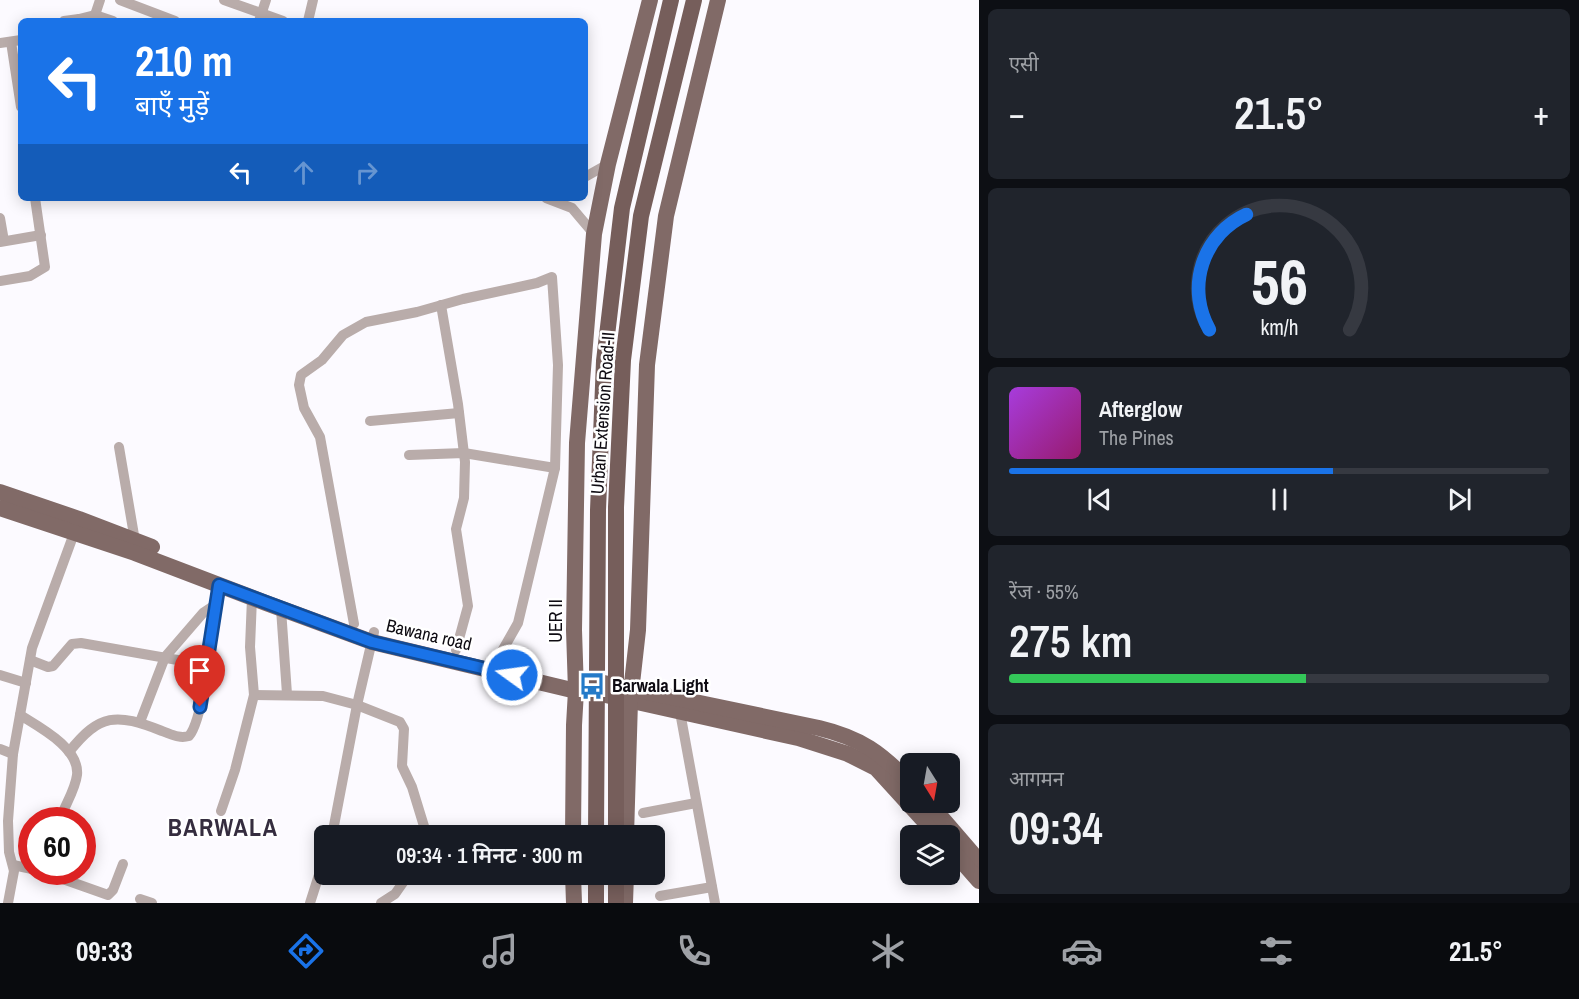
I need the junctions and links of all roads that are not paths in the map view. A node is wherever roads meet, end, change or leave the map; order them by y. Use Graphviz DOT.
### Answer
graph roads {
  1 [pos="100,0"];
  2 [pos="120,0"];
  3 [pos="224,0"];
  4 [pos="266,0"];
  5 [pos="313,0"];
  6 [pos="650,0"];
  7 [pos="671,0"];
  8 [pos="694,0"];
  9 [pos="718,0"];
  10 [pos="94,15"];
  11 [pos="260,17"];
  12 [pos="86,18"];
  13 [pos="104,18"];
  14 [pos="167,18"];
  15 [pos="309,18"];
  16 [pos="10,42"];
  17 [pos="18,82"];
  18 [pos="608,164"];
  19 [pos="588,175"];
  20 [pos="36,201"];
  21 [pos="554,201"];
  22 [pos="0,218"];
  23 [pos="594,234"];
  24 [pos="41,236"];
  25 [pos="2,241"];
  26 [pos="0,281"];
  27 [pos="441,305"];
  28 [pos="459,413"];
  29 [pos="370,421"];
  30 [pos="119,447"];
  31 [pos="464,453"];
  32 [pos="408,455"];
  33 [pos="555,468"];
  34 [pos="0,492"];
  35 [pos="0,508"];
  36 [pos="76,525"];
  37 [pos="135,541"];
  38 [pos="219,585"];
  39 [pos="252,598"];
  40 [pos="215,605"];
  41 [pos="281,609"];
  42 [pos="354,624"];
  43 [pos="373,637"];
  44 [pos="456,650"];
  45 [pos="165,657"];
  46 [pos="30,660"];
  47 [pos="497,660"];
  48 [pos="207,665"];
  49 [pos="0,675"];
  50 [pos="26,683"];
  51 [pos="576,685"];
  52 [pos="286,694"];
  53 [pos="254,695"];
  54 [pos="631,695"];
  55 [pos="357,705"];
  56 [pos="680,712"];
  57 [pos="20,715"];
  58 [pos="140,722"];
  59 [pos="0,750"];
  60 [pos="69,752"];
  61 [pos="13,754"];
  62 [pos="900,773"];
  63 [pos="696,803"];
  64 [pos="65,807"];
  65 [pos="221,811"];
  66 [pos="643,813"];
  67 [pos="938,813"];
  68 [pos="334,825"];
  69 [pos="424,825"];
  70 [pos="573,825"];
  71 [pos="596,825"];
  72 [pos="616,825"];
  73 [pos="626,825"];
  74 [pos="928,825"];
  75 [pos="5,851"];
  76 [pos="960,859"];
  77 [pos="979,861"];
  78 [pos="123,864"];
  79 [pos="13,865"];
  80 [pos="18,866"];
  81 [pos="979,881"];
  82 [pos="81,885"];
  83 [pos="316,885"];
  84 [pos="401,885"];
  85 [pos="573,885"];
  86 [pos="596,885"];
  87 [pos="616,885"];
  88 [pos="626,885"];
  89 [pos="712,887"];
  90 [pos="660,896"];
  91 [pos="140,899"];
  92 [pos="8,903"];
  93 [pos="152,903"];
  94 [pos="310,903"];
  95 [pos="381,903"];
  96 [pos="574,903"];
  97 [pos="596,903"];
  98 [pos="616,903"];
  99 [pos="625,903"];
  100 [pos="715,903"];
  1 -- 10 [label="street"];
  2 -- 14 [label="street"];
  3 -- 11 [label="street"];
  4 -- 11 [label="street"];
  5 -- 15 [label="street"];
  6 -- 18 [label="main road, UER II"];
  7 -- 71 [label="highway, Urban Extension Road-II"];
  8 -- 72 [label="highway, Urban Extension Road-II"];
  9 -- 54 [label="main road"];
  10 -- 12 [label="street"];
  10 -- 13 [label="street"];
  16 -- 17 [label="street"];
  18 -- 19 [label="street"];
  18 -- 23 [label="main road, UER II"];
  20 -- 24 [label="street"];
  21 -- 23 [label="street"];
  22 -- 25 [label="street"];
  23 -- 51 [label="main road, UER II"];
  24 -- 25 [label="street"];
  24 -- 26 [label="street"];
  27 -- 28 [label="street"];
  27 -- 33 [label="street"];
  27 -- 42 [label="street"];
  28 -- 29 [label="street"];
  28 -- 31 [label="street"];
  30 -- 37 [label="street"];
  31 -- 32 [label="street"];
  31 -- 33 [label="street"];
  31 -- 44 [label="street"];
  33 -- 47 [label="street"];
  34 -- 36 [label="main road, Bawana road"];
  35 -- 36 [label="main road, Bawana road"];
  36 -- 37 [label="main road, Bawana road"];
  36 -- 38 [label="main road, Bawana road"];
  36 -- 46 [label="street"];
  37 -- 42 [label="main road, Bawana road"];
  38 -- 39 [label="main road, Bawana road"];
  38 -- 40 [label="street"];
  39 -- 41 [label="main road, Bawana road"];
  39 -- 53 [label="street"];
  40 -- 45 [label="street"];
  40 -- 48 [label="street"];
  41 -- 43 [label="main road, Bawana road"];
  41 -- 52 [label="street"];
  42 -- 43 [label="main road, Bawana road"];
  43 -- 44 [label="main road, Bawana road"];
  43 -- 51 [label="main road, Bawana road"];
  43 -- 55 [label="street"];
  44 -- 47 [label="main road, Bawana road"];
  45 -- 46 [label="street"];
  45 -- 48 [label="street"];
  45 -- 58 [label="street"];
  46 -- 50 [label="street"];
  47 -- 51 [label="main road, Bawana road"];
  48 -- 58 [label="street"];
  49 -- 50 [label="street"];
  50 -- 57 [label="street"];
  51 -- 54 [label="main road, Bawana road"];
  51 -- 70 [label="main road, UER II"];
  52 -- 53 [label="street"];
  52 -- 55 [label="street"];
  53 -- 65 [label="street"];
  54 -- 56 [label="main road, Bawana road"];
  54 -- 62 [label="main road, Bawana road"];
  54 -- 73 [label="main road"];
  55 -- 68 [label="street"];
  55 -- 69 [label="street"];
  56 -- 63 [label="street"];
  56 -- 74 [label="main road, Bawana road"];
  57 -- 60 [label="street"];
  57 -- 61 [label="street"];
  58 -- 60 [label="street"];
  59 -- 61 [label="street"];
  60 -- 64 [label="street"];
  61 -- 75 [label="street"];
  63 -- 66 [label="street"];
  63 -- 89 [label="street"];
  67 -- 77 [label="main road"];
  75 -- 79 [label="street"];
  76 -- 81 [label="main road"];
  78 -- 82 [label="street"];
  79 -- 80 [label="street"];
  79 -- 92 [label="street"];
  83 -- 94 [label="street"];
  84 -- 95 [label="street"];
  85 -- 96 [label="main road"];
  86 -- 97 [label="highway"];
  87 -- 98 [label="highway"];
  88 -- 99 [label="main road"];
  89 -- 90 [label="street"];
  89 -- 100 [label="street"];
  91 -- 93 [label="street"];
}
